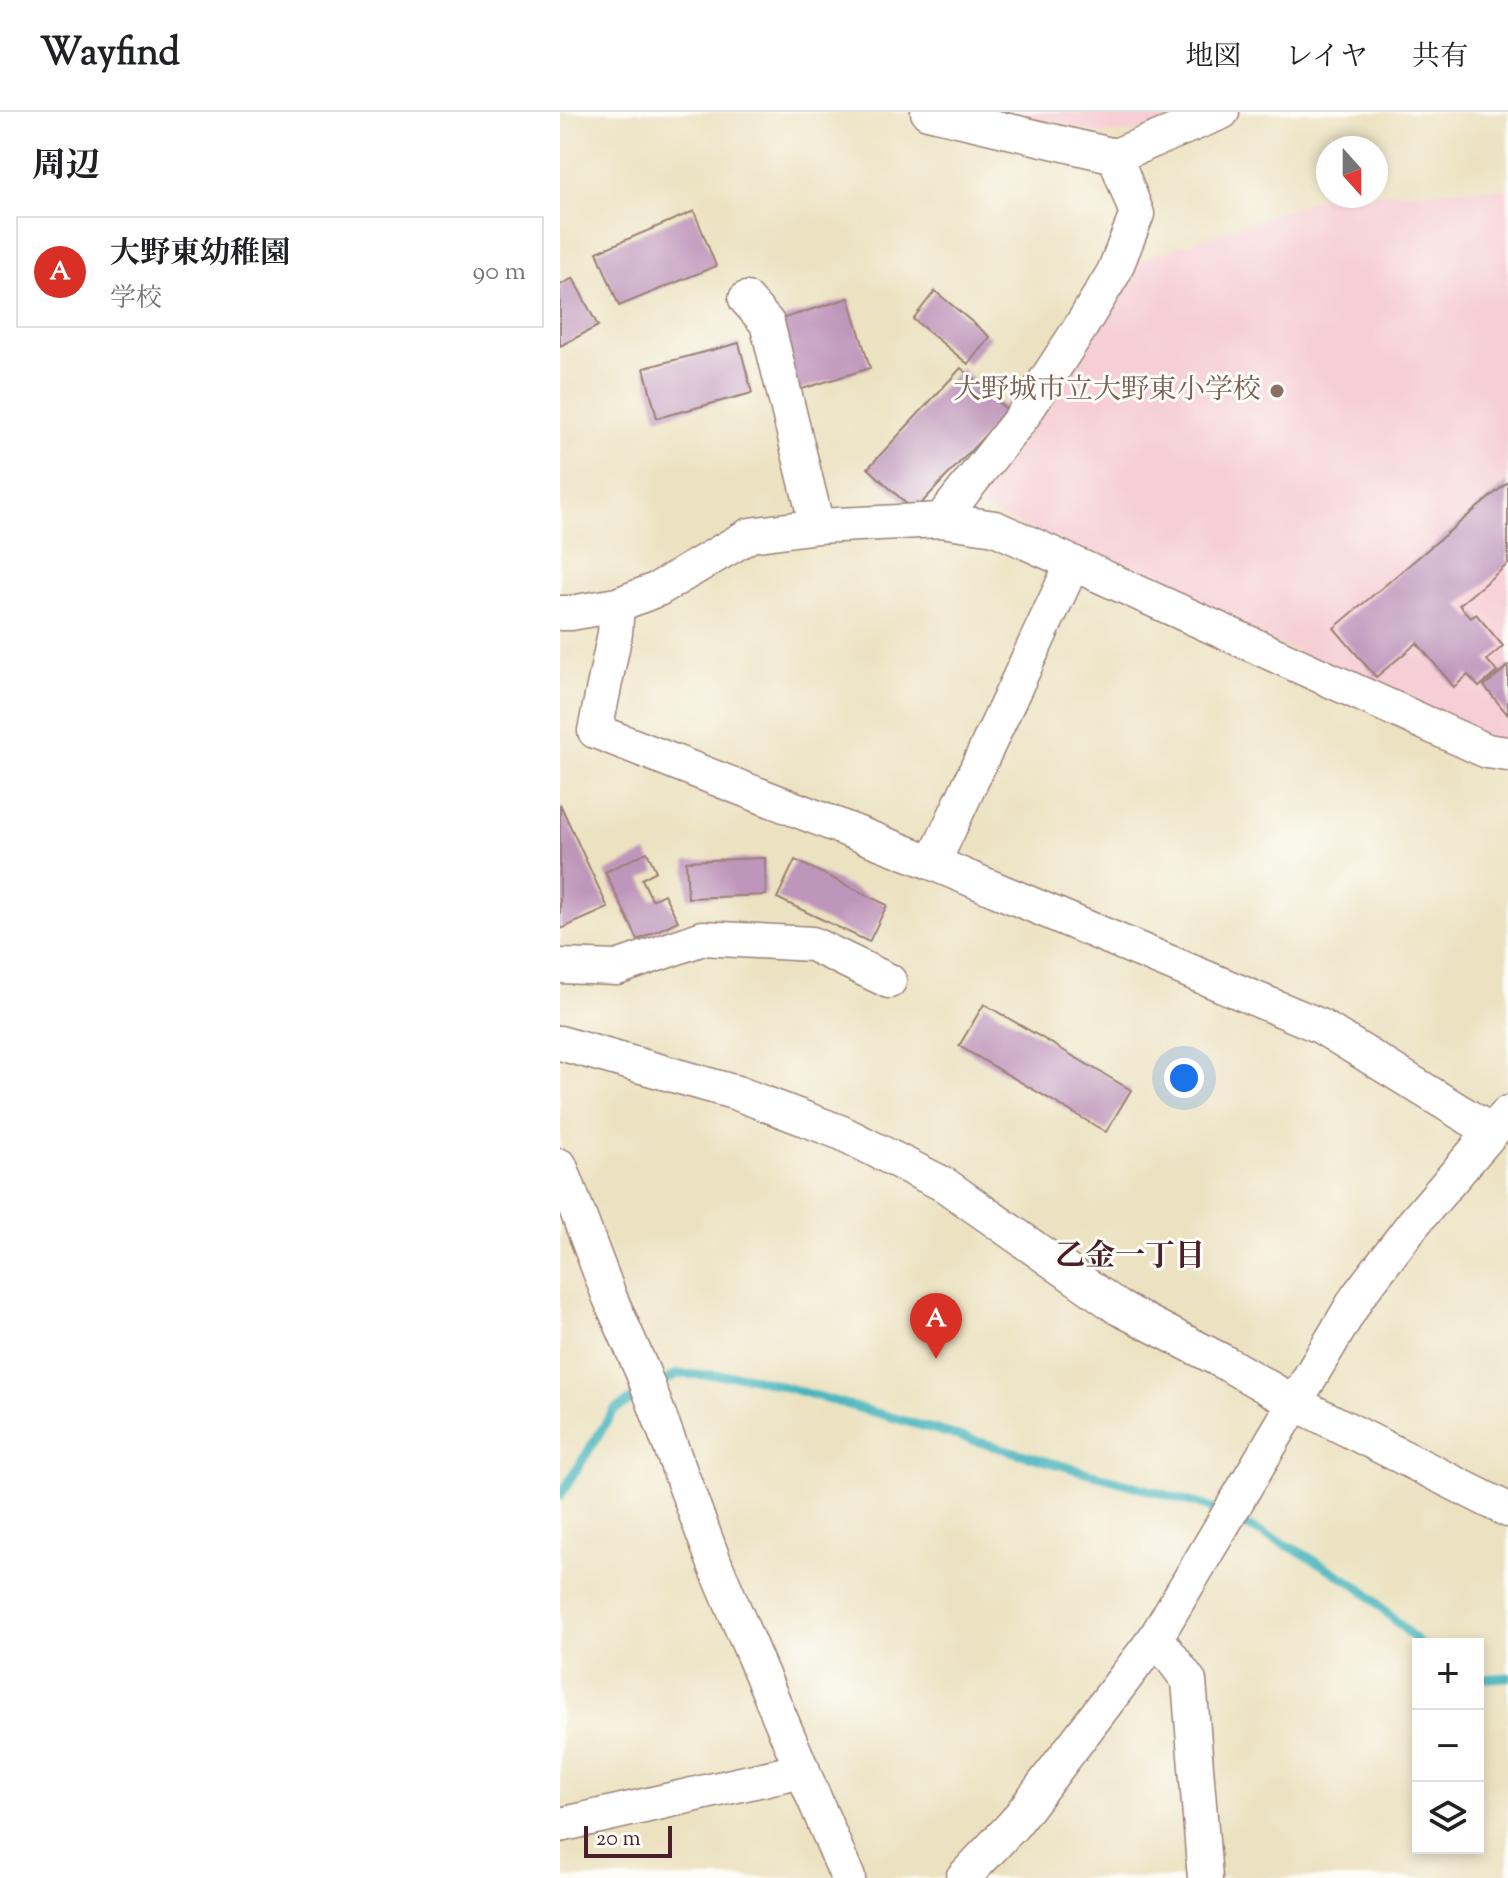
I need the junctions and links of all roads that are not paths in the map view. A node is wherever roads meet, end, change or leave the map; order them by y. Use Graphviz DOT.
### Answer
graph roads {
  1 [pos="928,112"];
  2 [pos="1222,112"];
  3 [pos="1115,156"];
  4 [pos="746,299"];
  5 [pos="941,520"];
  6 [pos="817,526"];
  7 [pos="1073,563"];
  8 [pos="617,605"];
  9 [pos="560,613"];
  10 [pos="1508,754"];
  11 [pos="933,863"];
  12 [pos="560,966"];
  13 [pos="889,981"];
  14 [pos="560,1043"];
  15 [pos="1499,1122"];
  16 [pos="562,1179"];
  17 [pos="1293,1402"];
  18 [pos="1508,1510"];
  19 [pos="1156,1637"];
  20 [pos="803,1770"];
  21 [pos="560,1825"];
  22 [pos="848,1878"];
  23 [pos="963,1878"];
  24 [pos="1205,1878"];
  1 -- 3 [label="street"];
  2 -- 3 [label="street"];
  3 -- 5 [label="street"];
  4 -- 6 [label="street"];
  5 -- 6 [label="street"];
  5 -- 7 [label="street"];
  6 -- 8 [label="street"];
  7 -- 10 [label="street"];
  7 -- 11 [label="street"];
  8 -- 9 [label="street"];
  8 -- 11 [label="street"];
  11 -- 15 [label="street"];
  12 -- 13 [label="street"];
  14 -- 17 [label="street"];
  15 -- 17 [label="street"];
  16 -- 20 [label="street"];
  17 -- 18 [label="street"];
  17 -- 19 [label="street"];
  19 -- 23 [label="street"];
  19 -- 24 [label="street"];
  20 -- 21 [label="street"];
  20 -- 22 [label="street"];
}
